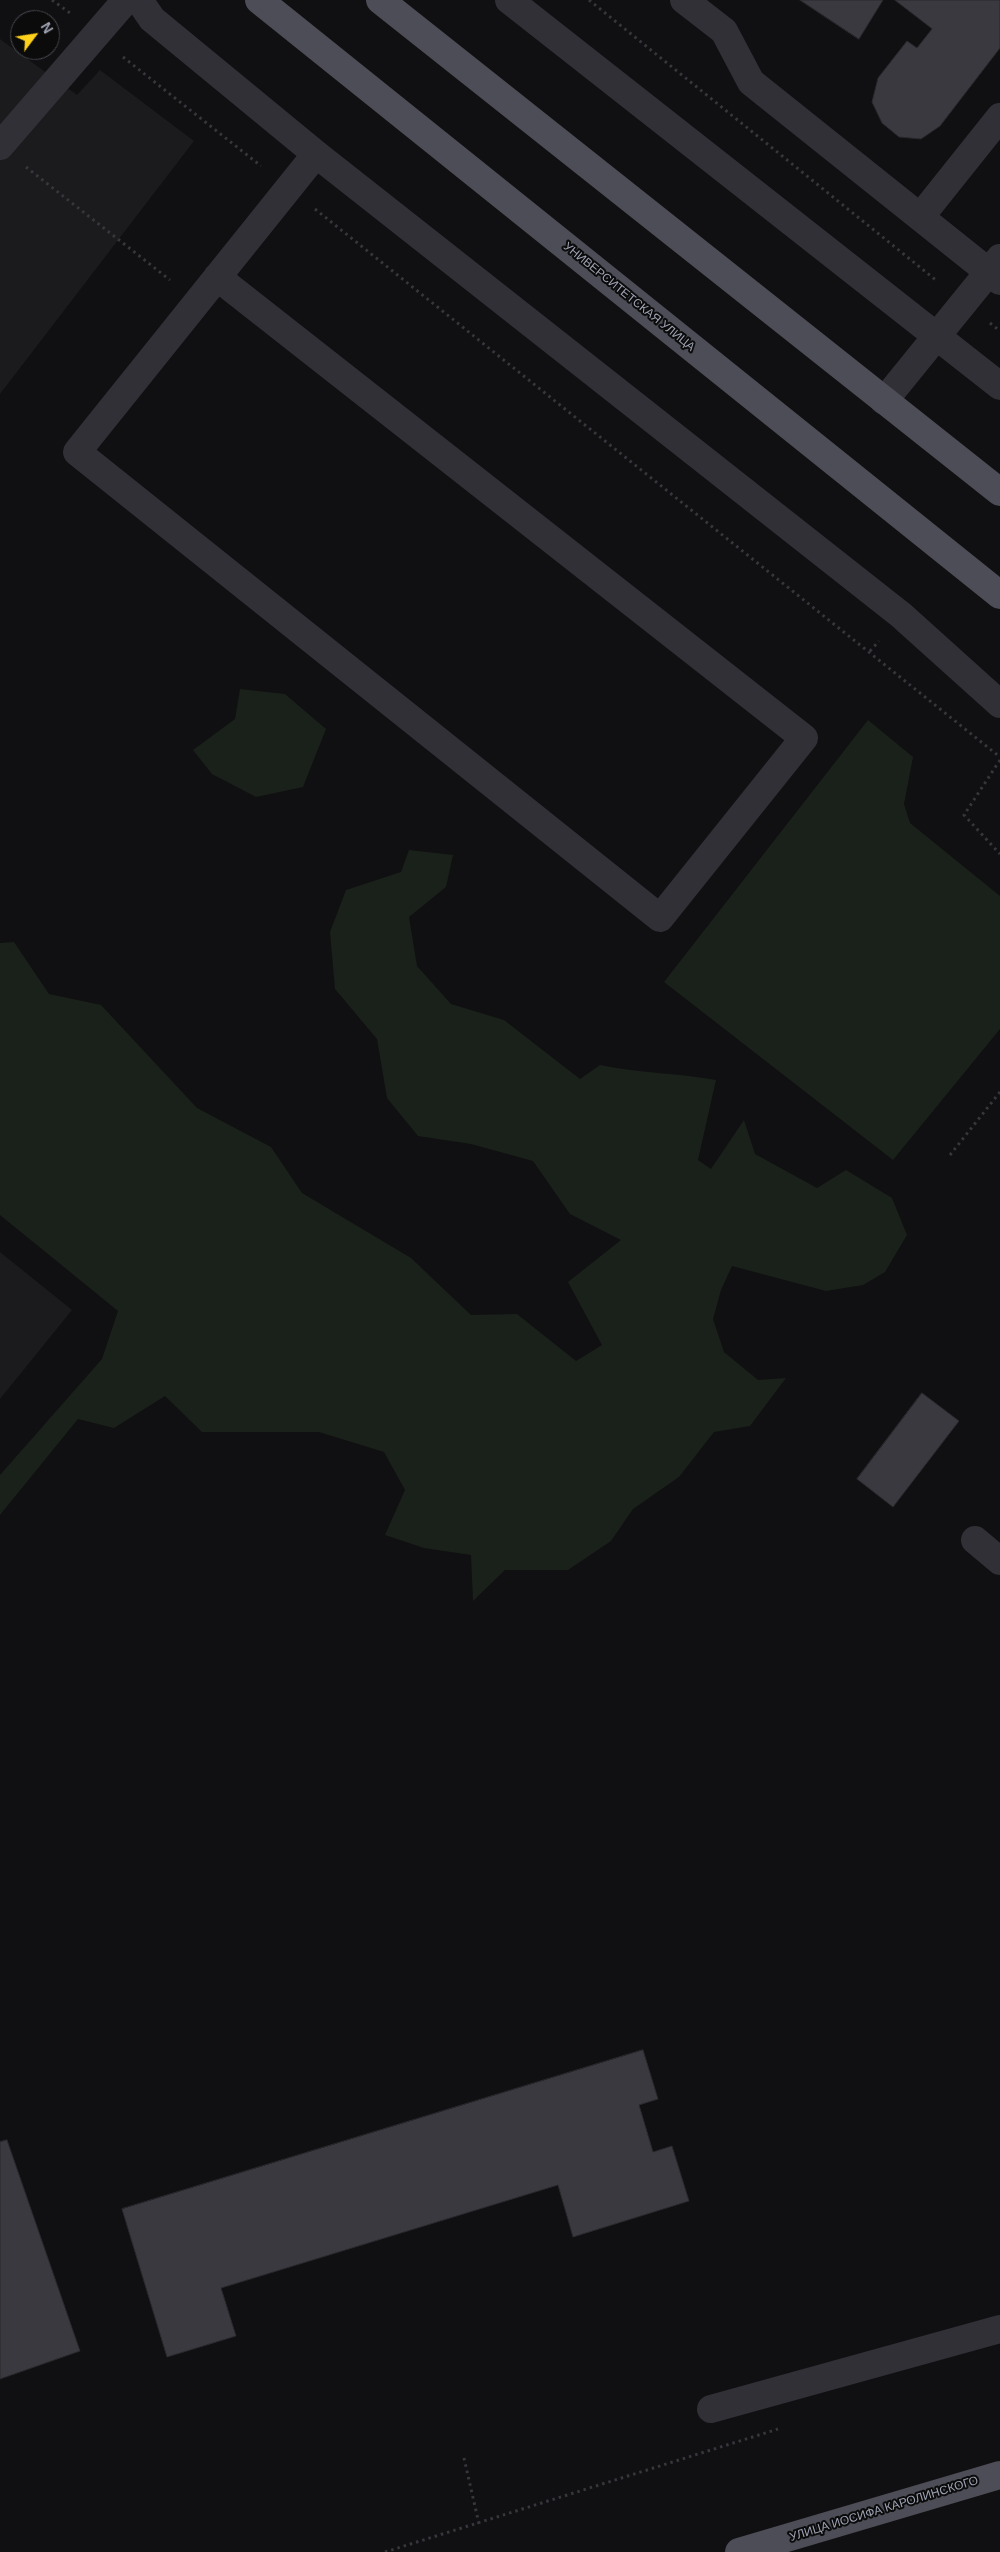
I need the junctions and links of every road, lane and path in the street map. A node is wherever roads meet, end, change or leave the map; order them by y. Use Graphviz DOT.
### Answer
graph roads {
  1 [pos="52,0"];
  2 [pos="126,0"];
  3 [pos="139,0"];
  4 [pos="259,0"];
  5 [pos="380,0"];
  6 [pos="509,0"];
  7 [pos="589,0"];
  8 [pos="684,0"];
  9 [pos="96,35"];
  10 [pos="1000,117"];
  11 [pos="0,146"];
  12 [pos="316,154"];
  13 [pos="22,164"];
  14 [pos="287,187"];
  15 [pos="921,216"];
  16 [pos="996,270"];
  17 [pos="217,277"];
  18 [pos="197,300"];
  19 [pos="964,302"];
  20 [pos="1000,331"];
  21 [pos="938,334"];
  22 [pos="1000,386"];
  23 [pos="884,400"];
  24 [pos="1000,492"];
  25 [pos="1000,595"];
  26 [pos="1000,704"];
  27 [pos="1000,758"];
  28 [pos="1000,854"];
  29 [pos="1000,1092"];
  30 [pos="950,1155"];
  31 [pos="975,1540"];
  32 [pos="1000,1561"];
  33 [pos="1000,2329"];
  34 [pos="712,2409"];
  35 [pos="782,2428"];
  36 [pos="464,2458"];
  37 [pos="1000,2475"];
  38 [pos="480,2524"];
  39 [pos="385,2552"];
  40 [pos="739,2552"];
  1 -- 9 [label="path"];
  2 -- 9 [label="lane"];
  3 -- 12 [label="lane"];
  4 -- 25 [label="main road, УНИВЕРСИТЕТСКАЯ УЛИЦА"];
  5 -- 23 [label="main road"];
  6 -- 21 [label="lane"];
  7 -- 19 [label="path"];
  8 -- 15 [label="lane"];
  9 -- 11 [label="lane"];
  9 -- 14 [label="path"];
  10 -- 15 [label="lane"];
  12 -- 14 [label="lane"];
  12 -- 26 [label="lane"];
  13 -- 18 [label="path"];
  14 -- 17 [label="lane"];
  14 -- 27 [label="path"];
  15 -- 16 [label="lane"];
  16 -- 19 [label="lane"];
  17 -- 18 [label="lane"];
  17 -- 18 [label="lane"];
  19 -- 20 [label="path"];
  19 -- 21 [label="lane"];
  21 -- 22 [label="lane"];
  21 -- 23 [label="lane"];
  23 -- 24 [label="main road"];
  27 -- 28 [label="path"];
  29 -- 30 [label="path"];
  31 -- 32 [label="lane"];
  33 -- 34 [label="lane"];
  35 -- 38 [label="path"];
  36 -- 38 [label="path"];
  37 -- 40 [label="main road, УЛИЦА ИОСИФА КАРОЛИНСКОГО"];
  38 -- 39 [label="path"];
}
